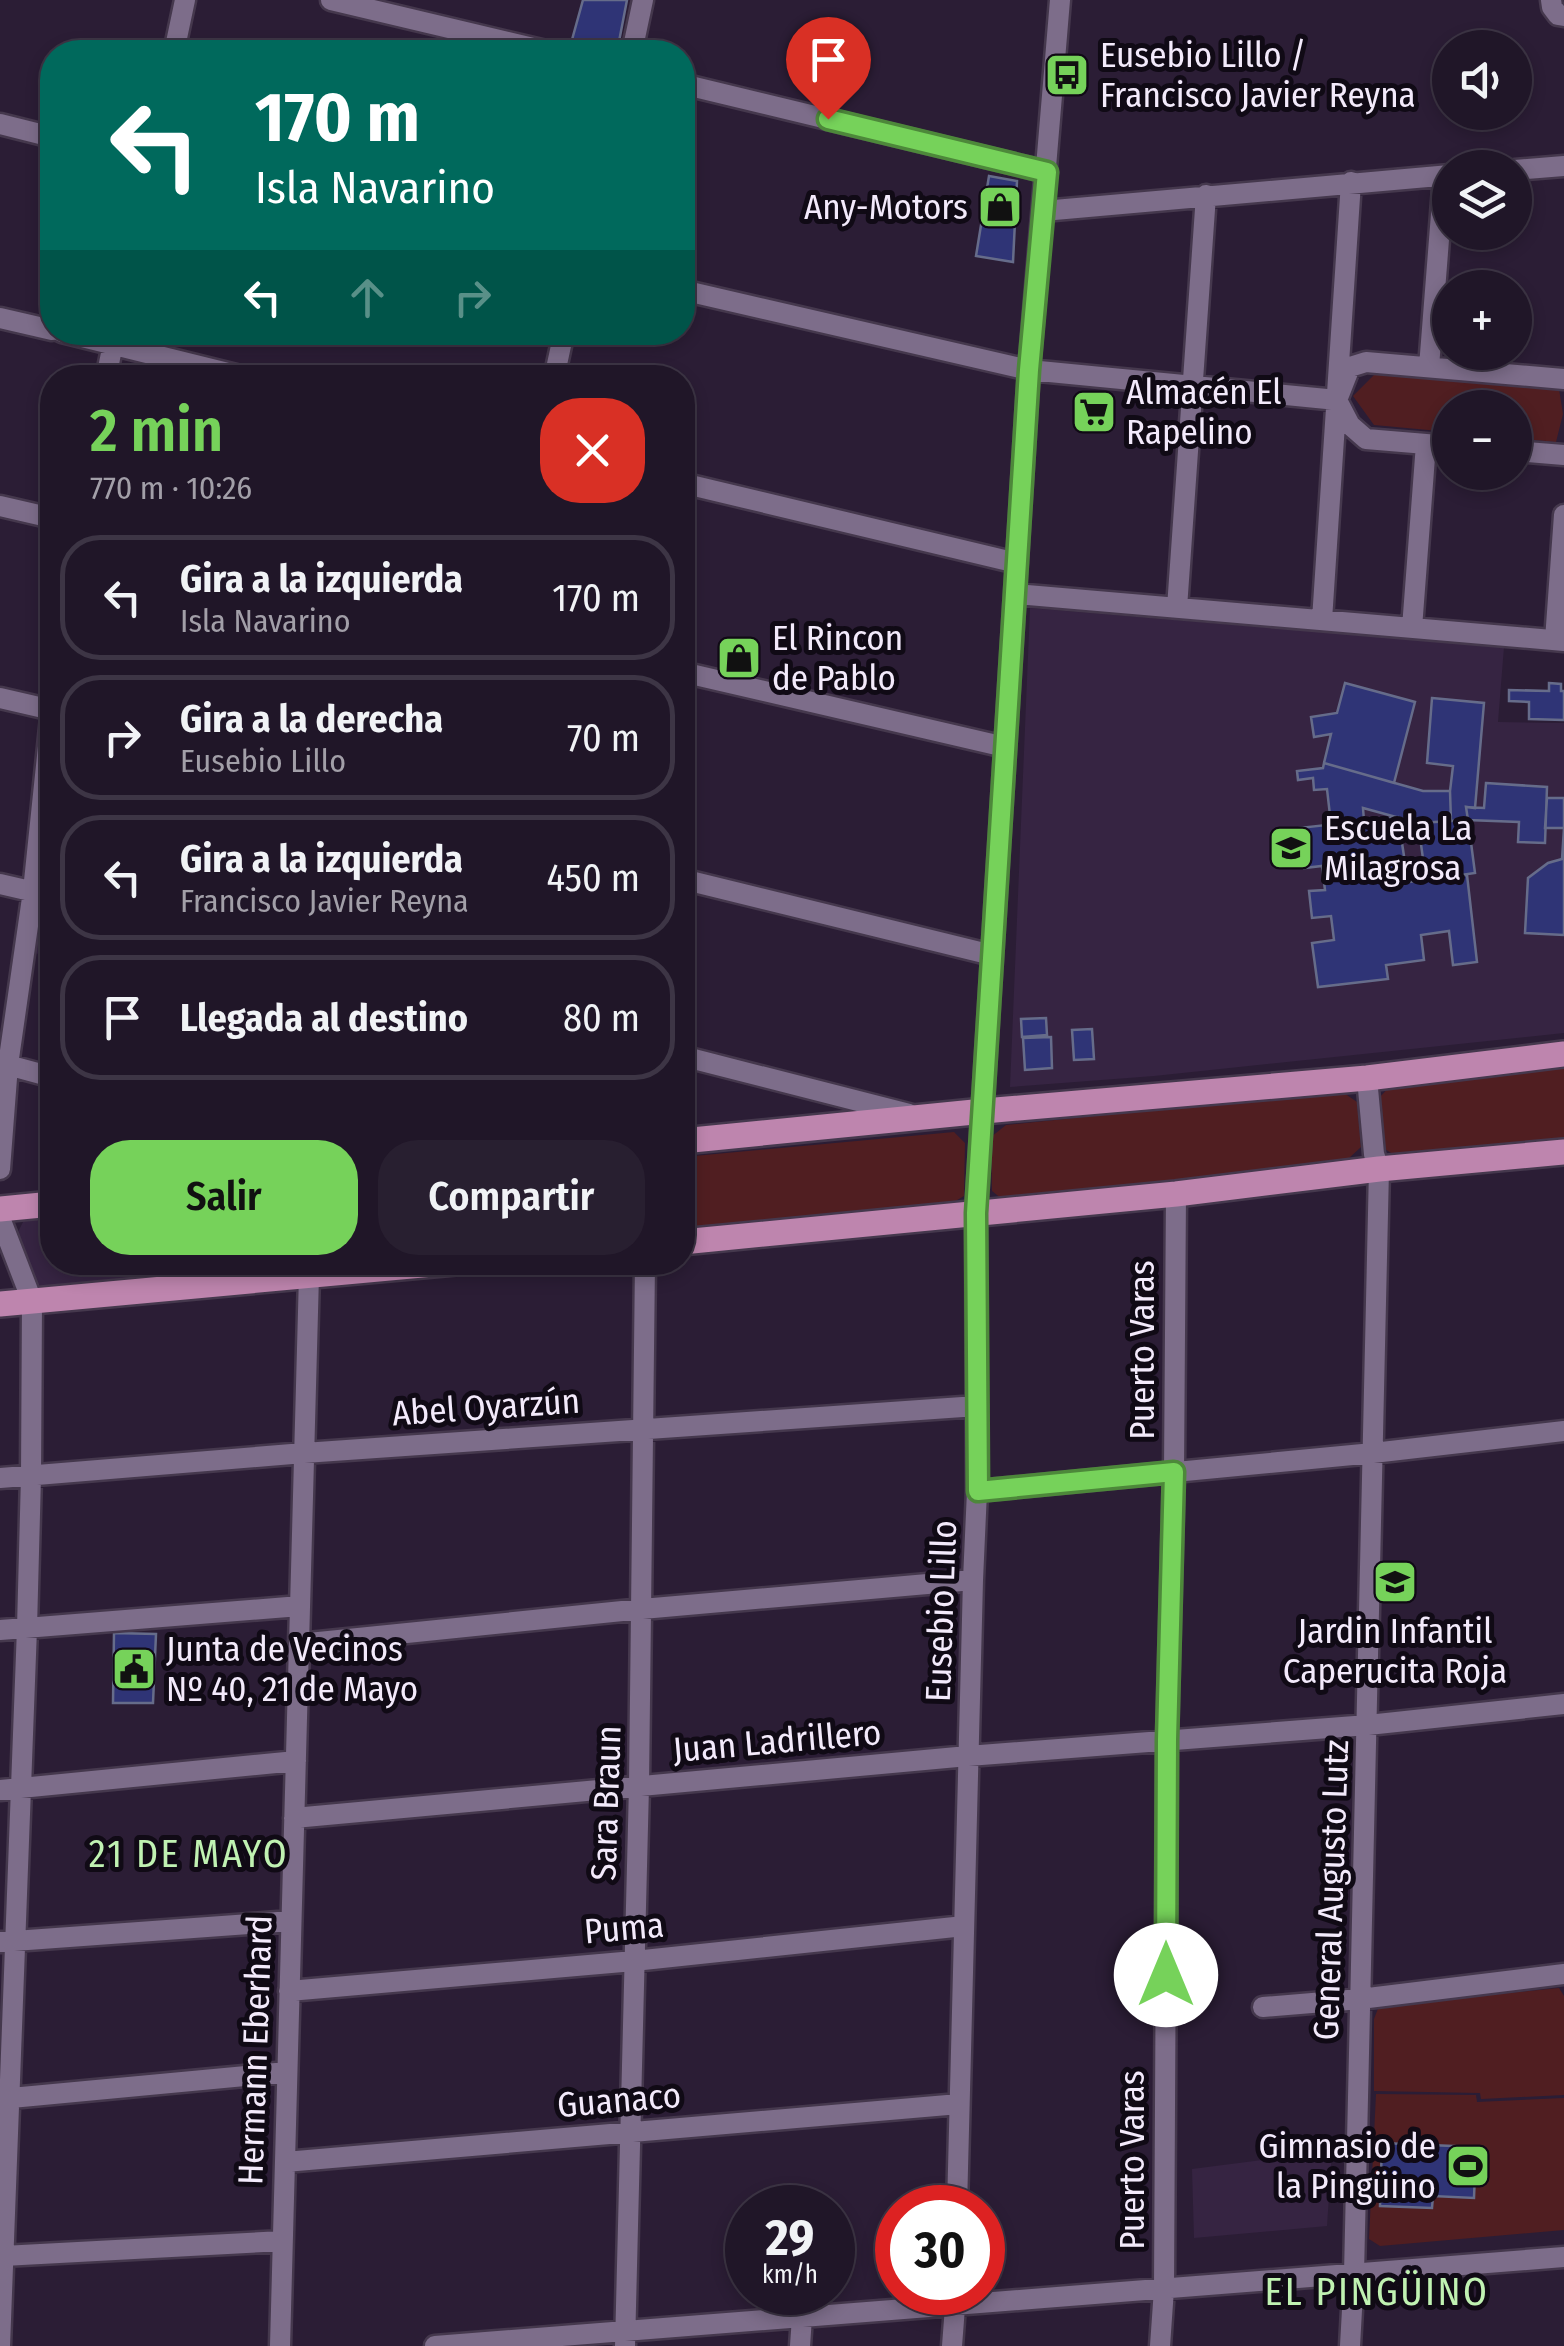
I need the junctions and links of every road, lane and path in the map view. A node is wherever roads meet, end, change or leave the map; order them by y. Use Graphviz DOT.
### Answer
graph roads {
  1 [pos="184,0"];
  2 [pos="331,0"];
  3 [pos="643,0"];
  4 [pos="1060,0"];
  5 [pos="176,40"];
  6 [pos="499,40"];
  7 [pos="635,40"];
  8 [pos="695,87"];
  9 [pos="0,124"];
  10 [pos="40,134"];
  11 [pos="1564,166"];
  12 [pos="1532,169"];
  13 [pos="1047,172"];
  14 [pos="1432,177"];
  15 [pos="1351,182"];
  16 [pos="1206,195"];
  17 [pos="1043,211"];
  18 [pos="1440,250"];
  19 [pos="695,293"];
  20 [pos="0,318"];
  21 [pos="40,327"];
  22 [pos="135,345"];
  23 [pos="204,365"];
  24 [pos="1430,367"];
  25 [pos="1029,370"];
  26 [pos="1564,379"];
  27 [pos="1192,386"];
  28 [pos="1336,400"];
  29 [pos="1426,444"];
  30 [pos="1432,444"];
  31 [pos="1532,453"];
  32 [pos="1564,455"];
  33 [pos="695,486"];
  34 [pos="0,506"];
  35 [pos="40,515"];
  36 [pos="1564,515"];
  37 [pos="1017,563"];
  38 [pos="1015,594"];
  39 [pos="1177,608"];
  40 [pos="1322,620"];
  41 [pos="1412,628"];
  42 [pos="1560,640"];
  43 [pos="695,675"];
  44 [pos="0,698"];
  45 [pos="40,707"];
  46 [pos="1005,747"];
  47 [pos="695,882"];
  48 [pos="0,884"];
  49 [pos="40,894"];
  50 [pos="40,903"];
  51 [pos="992,956"];
  52 [pos="1564,1054"];
  53 [pos="695,1059"];
  54 [pos="4,1064"];
  55 [pos="40,1074"];
  56 [pos="1367,1078"];
  57 [pos="984,1111"];
  58 [pos="921,1117"];
  59 [pos="695,1140"];
  60 [pos="1564,1152"];
  61 [pos="0,1169"];
  62 [pos="1379,1169"];
  63 [pos="1176,1194"];
  64 [pos="40,1205"];
  65 [pos="0,1209"];
  66 [pos="976,1213"];
  67 [pos="0,1218"];
  68 [pos="695,1241"];
  69 [pos="259,1275"];
  70 [pos="314,1275"];
  71 [pos="645,1275"];
  72 [pos="32,1300"];
  73 [pos="0,1304"];
  74 [pos="977,1406"];
  75 [pos="645,1429"];
  76 [pos="1564,1432"];
  77 [pos="304,1453"];
  78 [pos="1373,1453"];
  79 [pos="1174,1472"];
  80 [pos="31,1476"];
  81 [pos="0,1478"];
  82 [pos="978,1491"];
  83 [pos="973,1580"];
  84 [pos="300,1606"];
  85 [pos="642,1608"];
  86 [pos="27,1628"];
  87 [pos="0,1630"];
  88 [pos="299,1644"];
  89 [pos="1564,1704"];
  90 [pos="1368,1726"];
  91 [pos="1167,1740"];
  92 [pos="968,1756"];
  93 [pos="296,1760"];
  94 [pos="640,1786"];
  95 [pos="10,1789"];
  96 [pos="294,1818"];
  97 [pos="291,1921"];
  98 [pos="964,1926"];
  99 [pos="8,1941"];
  100 [pos="634,1960"];
  101 [pos="1564,1974"];
  102 [pos="290,1991"];
  103 [pos="1360,1998"];
  104 [pos="1263,2007"];
  105 [pos="287,2072"];
  106 [pos="11,2098"];
  107 [pos="959,2104"];
  108 [pos="630,2132"];
  109 [pos="285,2162"];
  110 [pos="957,2185"];
  111 [pos="282,2241"];
  112 [pos="3,2256"];
  113 [pos="1564,2258"];
  114 [pos="1354,2274"];
  115 [pos="1164,2289"];
  116 [pos="1005,2297"];
  117 [pos="875,2308"];
  118 [pos="955,2315"];
  119 [pos="802,2317"];
  120 [pos="626,2338"];
  121 [pos="0,2346"];
  122 [pos="280,2346"];
  123 [pos="434,2346"];
  124 [pos="800,2346"];
  125 [pos="952,2346"];
  126 [pos="1160,2346"];
  127 [pos="1350,2346"];
  1 -- 5 [label="street"];
  2 -- 6 [label="street"];
  3 -- 7 [label="street"];
  4 -- 13 [label="street, Eusebio Lillo"];
  8 -- 13 [label="street"];
  9 -- 10 [label="street"];
  11 -- 12 [label="street"];
  13 -- 17 [label="street, Eusebio Lillo"];
  14 -- 15 [label="street"];
  15 -- 16 [label="street"];
  15 -- 28 [label="street"];
  16 -- 17 [label="street"];
  16 -- 27 [label="street"];
  17 -- 25 [label="street, Eusebio Lillo"];
  18 -- 24 [label="street"];
  19 -- 25 [label="street"];
  20 -- 21 [label="street"];
  22 -- 23 [label="street"];
  24 -- 26 [label="street"];
  24 -- 28 [label="street"];
  25 -- 27 [label="street"];
  25 -- 37 [label="street, Eusebio Lillo"];
  27 -- 28 [label="street"];
  27 -- 39 [label="street"];
  28 -- 29 [label="street"];
  28 -- 40 [label="street"];
  29 -- 30 [label="street"];
  29 -- 41 [label="street"];
  31 -- 32 [label="street"];
  33 -- 37 [label="street"];
  34 -- 35 [label="street"];
  36 -- 42 [label="street"];
  37 -- 38 [label="street, Eusebio Lillo"];
  38 -- 39 [label="street"];
  38 -- 46 [label="street, Eusebio Lillo"];
  39 -- 40 [label="street"];
  40 -- 41 [label="street"];
  41 -- 42 [label="street"];
  43 -- 46 [label="street"];
  44 -- 45 [label="street"];
  46 -- 51 [label="street, Eusebio Lillo"];
  47 -- 51 [label="street"];
  48 -- 49 [label="street"];
  50 -- 54 [label="street"];
  51 -- 57 [label="street, Eusebio Lillo"];
  52 -- 56 [label="main road"];
  53 -- 58 [label="street"];
  54 -- 55 [label="street"];
  54 -- 61 [label="street"];
  56 -- 57 [label="main road"];
  56 -- 62 [label="street, General Augusto Lutz"];
  57 -- 58 [label="main road"];
  57 -- 66 [label="street, Eusebio Lillo"];
  58 -- 59 [label="main road"];
  60 -- 62 [label="main road"];
  62 -- 63 [label="main road"];
  62 -- 78 [label="street, General Augusto Lutz"];
  63 -- 66 [label="main road"];
  63 -- 79 [label="street, Puerto Varas"];
  64 -- 65 [label="main road"];
  66 -- 68 [label="main road"];
  66 -- 74 [label="street, Eusebio Lillo"];
  67 -- 72 [label="street"];
  69 -- 72 [label="main road"];
  70 -- 77 [label="street, Hermann Eberhard"];
  71 -- 75 [label="street, Sara Braun"];
  72 -- 73 [label="main road"];
  72 -- 80 [label="street"];
  74 -- 75 [label="street, Abel Oyarzún"];
  74 -- 82 [label="street, Eusebio Lillo"];
  75 -- 77 [label="street, Abel Oyarzún"];
  75 -- 85 [label="street, Sara Braun"];
  76 -- 78 [label="street"];
  77 -- 80 [label="street, Abel Oyarzún"];
  77 -- 84 [label="street, Hermann Eberhard"];
  78 -- 79 [label="street"];
  78 -- 90 [label="street, General Augusto Lutz"];
  79 -- 82 [label="street"];
  79 -- 91 [label="street, Puerto Varas"];
  80 -- 81 [label="street, Abel Oyarzún"];
  80 -- 86 [label="street"];
  82 -- 83 [label="street, Eusebio Lillo"];
  83 -- 85 [label="street"];
  83 -- 92 [label="street, Eusebio Lillo"];
  84 -- 86 [label="street"];
  84 -- 88 [label="street, Hermann Eberhard"];
  85 -- 88 [label="street"];
  85 -- 94 [label="street, Sara Braun"];
  86 -- 87 [label="street"];
  86 -- 95 [label="street"];
  88 -- 93 [label="street, Hermann Eberhard"];
  89 -- 90 [label="street, Juan Ladrillero"];
  90 -- 91 [label="street, Juan Ladrillero"];
  90 -- 103 [label="street, General Augusto Lutz"];
  91 -- 92 [label="street, Juan Ladrillero"];
  91 -- 115 [label="street, Puerto Varas"];
  92 -- 94 [label="street, Juan Ladrillero"];
  92 -- 98 [label="street, Eusebio Lillo"];
  93 -- 95 [label="street"];
  93 -- 96 [label="street, Hermann Eberhard"];
  94 -- 96 [label="street, Juan Ladrillero"];
  94 -- 100 [label="street, Sara Braun"];
  95 -- 99 [label="street"];
  96 -- 97 [label="street, Hermann Eberhard"];
  97 -- 99 [label="street"];
  97 -- 102 [label="street, Hermann Eberhard"];
  98 -- 100 [label="street, Puma"];
  98 -- 107 [label="street, Eusebio Lillo"];
  99 -- 106 [label="street"];
  100 -- 102 [label="street, Puma"];
  100 -- 108 [label="street, Sara Braun"];
  101 -- 103 [label="street"];
  102 -- 105 [label="street, Hermann Eberhard"];
  103 -- 104 [label="street"];
  103 -- 114 [label="street, General Augusto Lutz"];
  105 -- 106 [label="street"];
  105 -- 109 [label="street, Hermann Eberhard"];
  106 -- 112 [label="street"];
  107 -- 108 [label="street, Guanaco"];
  107 -- 110 [label="street, Eusebio Lillo"];
  108 -- 109 [label="street, Guanaco"];
  108 -- 120 [label="street, Sara Braun"];
  109 -- 111 [label="street, Hermann Eberhard"];
  111 -- 112 [label="street"];
  111 -- 122 [label="street, Hermann Eberhard"];
  112 -- 121 [label="street"];
  113 -- 114 [label="street"];
  114 -- 115 [label="street"];
  114 -- 127 [label="street, General Augusto Lutz"];
  115 -- 116 [label="street"];
  115 -- 126 [label="street, Puerto Varas"];
  117 -- 119 [label="street"];
  118 -- 125 [label="street"];
  119 -- 120 [label="street"];
  119 -- 124 [label="street"];
  120 -- 123 [label="street"];
}
